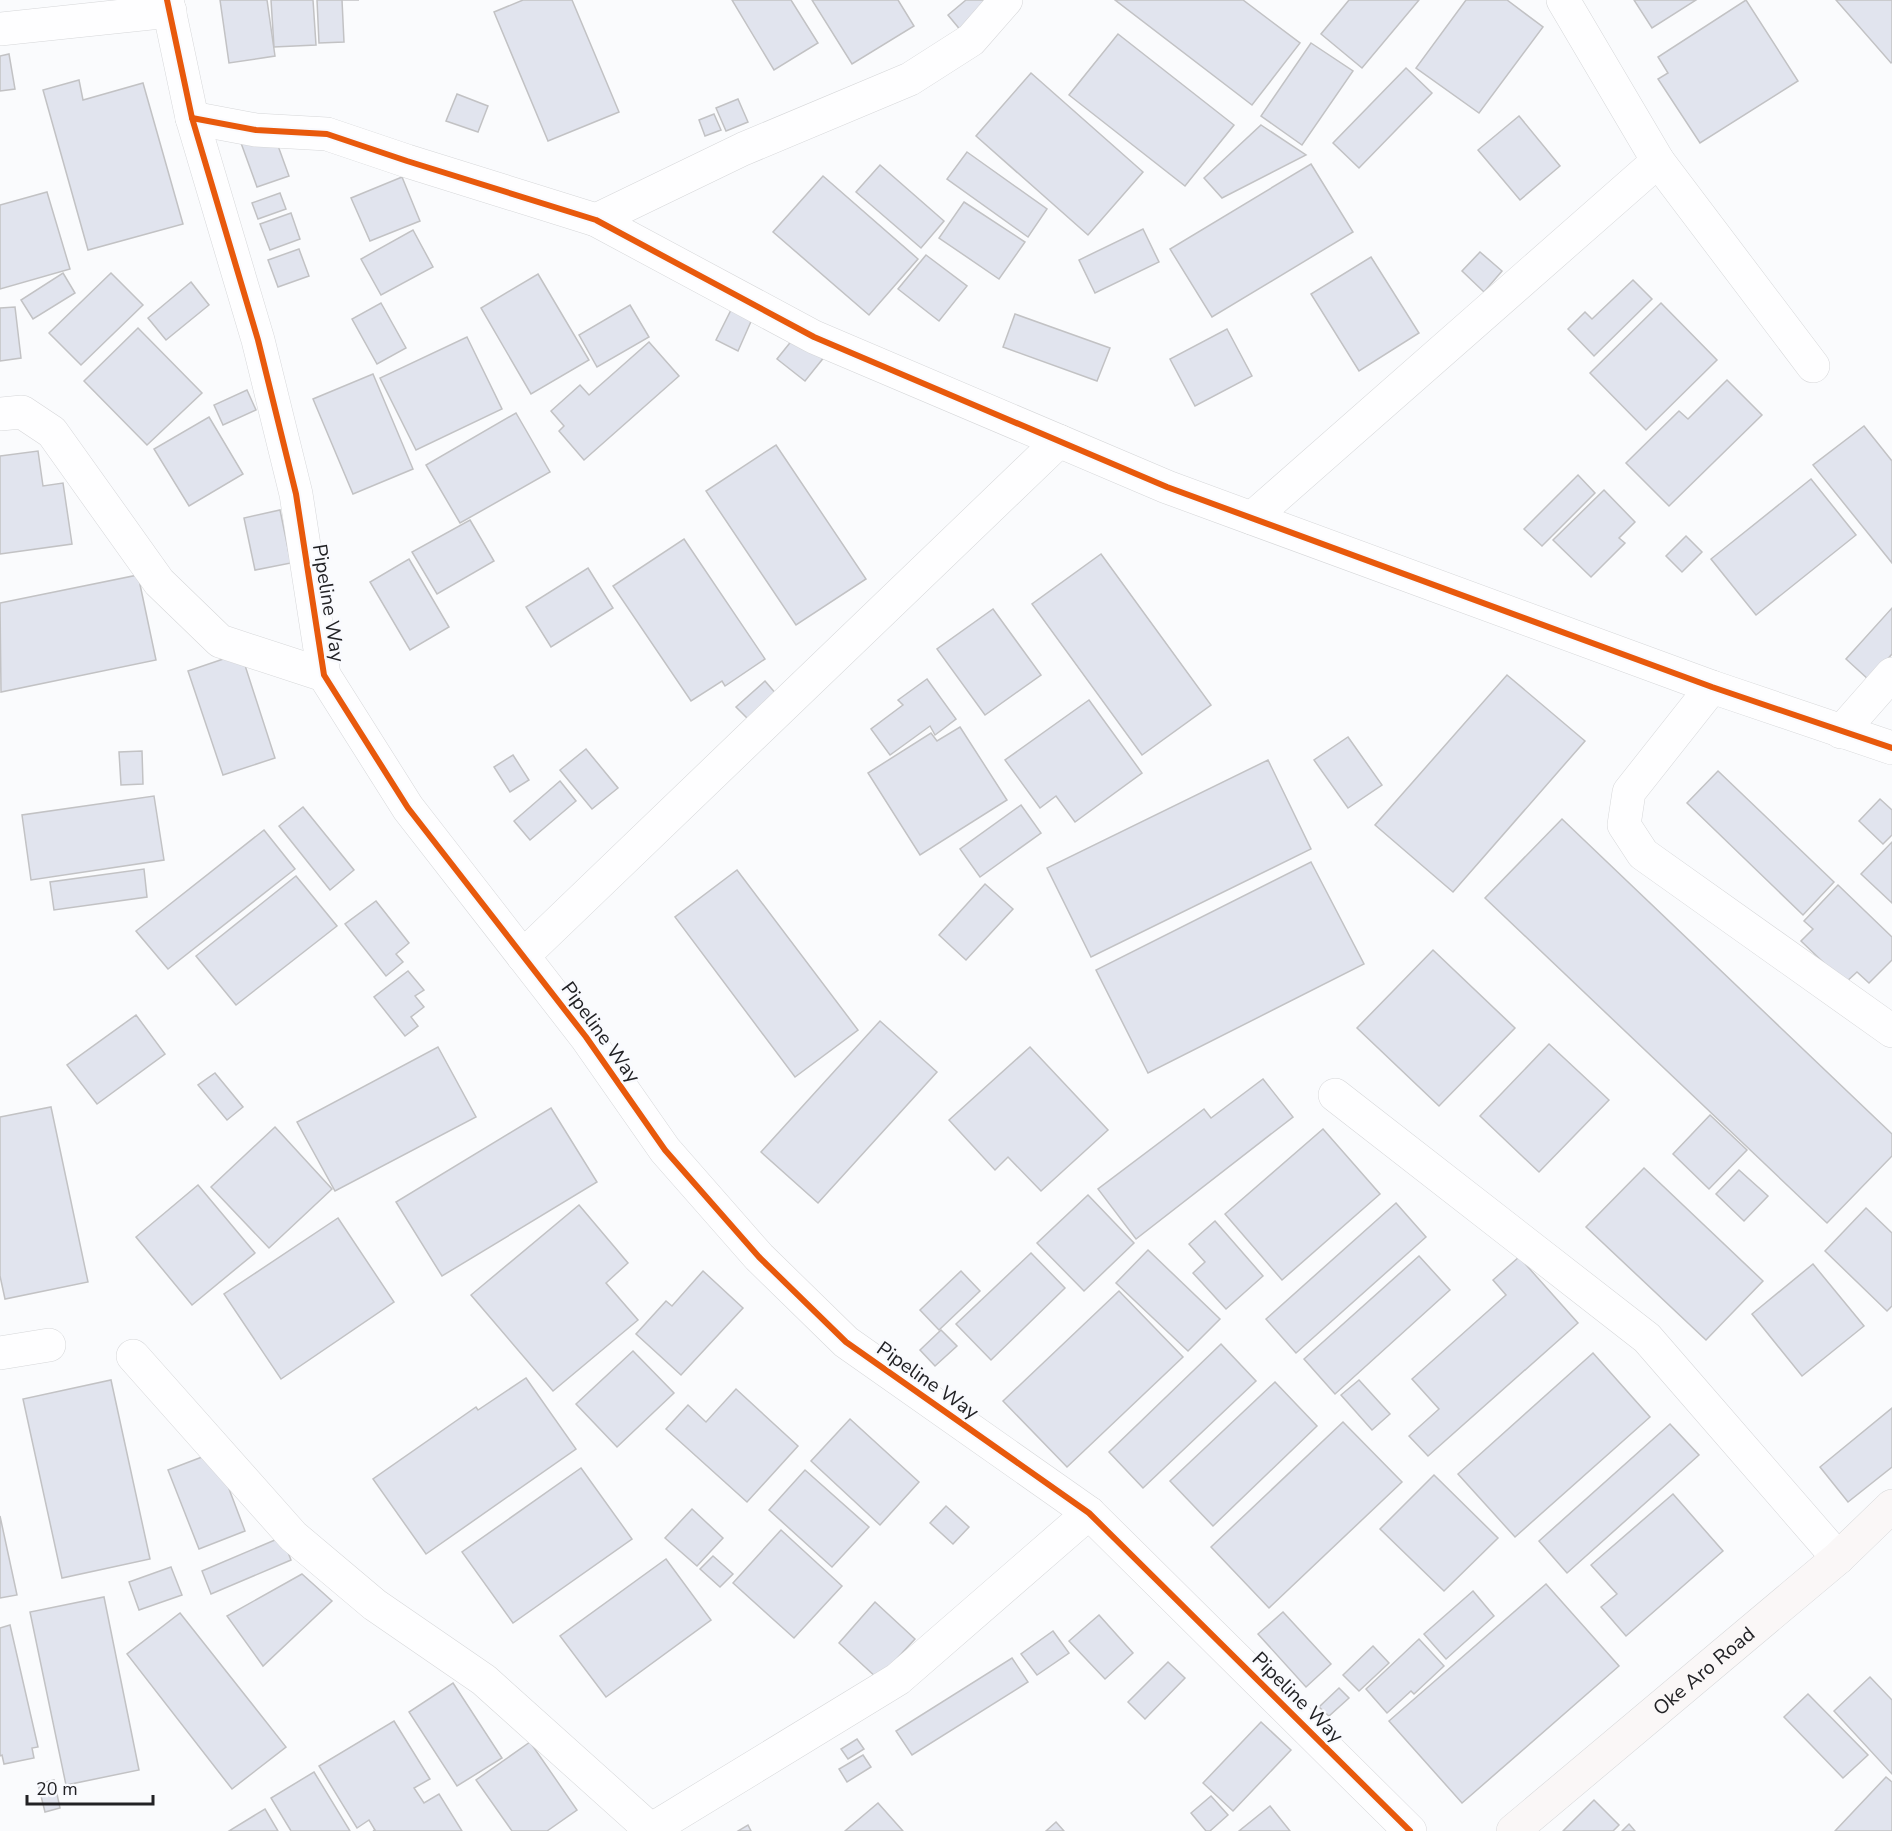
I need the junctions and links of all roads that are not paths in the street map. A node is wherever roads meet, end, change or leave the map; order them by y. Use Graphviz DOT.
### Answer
graph roads {
  1 [pos="1006,0"];
  2 [pos="1563,0"];
  3 [pos="168,6"];
  4 [pos="0,29"];
  5 [pos="192,118"];
  6 [pos="1658,162"];
  7 [pos="596,220"];
  8 [pos="1814,366"];
  9 [pos="0,414"];
  10 [pos="1059,441"];
  11 [pos="1252,518"];
  12 [pos="1892,674"];
  13 [pos="324,675"];
  14 [pos="1712,687"];
  15 [pos="1840,732"];
  16 [pos="1892,748"];
  17 [pos="523,956"];
  18 [pos="1892,1031"];
  19 [pos="1335,1095"];
  20 [pos="49,1345"];
  21 [pos="0,1353"];
  22 [pos="133,1356"];
  23 [pos="1892,1506"];
  24 [pos="1089,1513"];
  25 [pos="1838,1558"];
  26 [pos="650,1830"];
  27 [pos="1410,1831"];
  28 [pos="1513,1831"];
  1 -- 7 [label="street"];
  2 -- 6 [label="street"];
  3 -- 4 [label="street"];
  3 -- 5 [label="street, Pipeline Way"];
  5 -- 7 [label="street"];
  5 -- 13 [label="street, Pipeline Way"];
  6 -- 8 [label="street"];
  6 -- 11 [label="street"];
  7 -- 10 [label="street"];
  9 -- 13 [label="street"];
  10 -- 11 [label="street"];
  10 -- 17 [label="street"];
  11 -- 14 [label="street"];
  12 -- 15 [label="street"];
  13 -- 17 [label="street, Pipeline Way"];
  14 -- 15 [label="street"];
  14 -- 18 [label="street"];
  15 -- 16 [label="street"];
  17 -- 24 [label="street, Pipeline Way"];
  19 -- 25 [label="street"];
  20 -- 21 [label="street"];
  22 -- 26 [label="street"];
  23 -- 25 [label="main road, Oke Aro Road"];
  24 -- 26 [label="street"];
  24 -- 27 [label="street, Pipeline Way"];
  25 -- 28 [label="main road, Oke Aro Road"];
}
